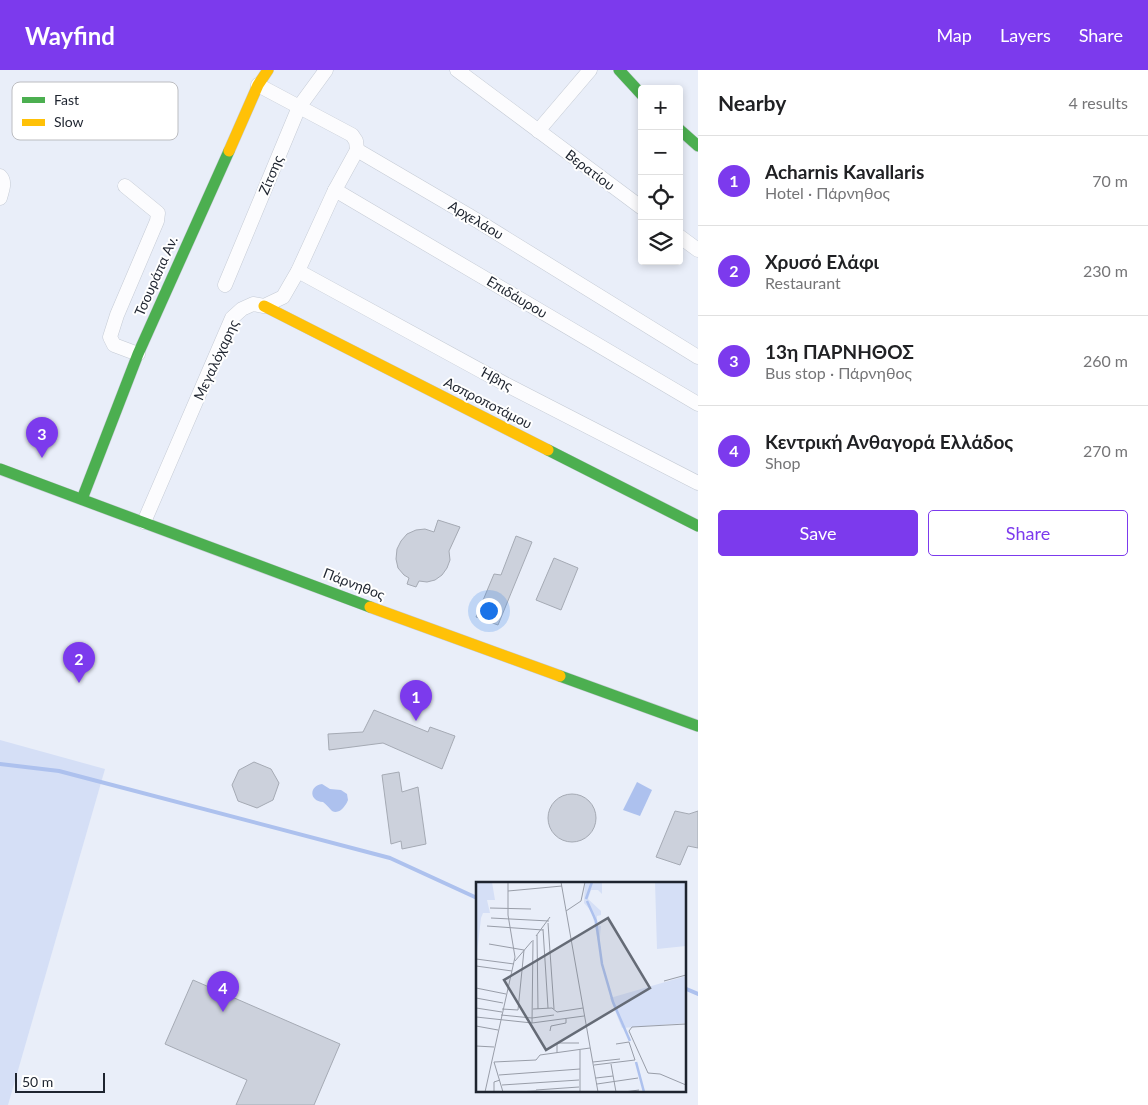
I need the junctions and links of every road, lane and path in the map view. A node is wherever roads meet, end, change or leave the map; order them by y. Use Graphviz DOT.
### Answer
graph roads {
  1 [pos="268,70"];
  2 [pos="326,70"];
  3 [pos="456,70"];
  4 [pos="590,70"];
  5 [pos="619,70"];
  6 [pos="258,85"];
  7 [pos="638,91"];
  8 [pos="299,107"];
  9 [pos="680,130"];
  10 [pos="538,131"];
  11 [pos="698,146"];
  12 [pos="357,150"];
  13 [pos="0,176"];
  14 [pos="125,186"];
  15 [pos="335,190"];
  16 [pos="0,198"];
  17 [pos="638,205"];
  18 [pos="683,239"];
  19 [pos="698,250"];
  20 [pos="298,270"];
  21 [pos="225,285"];
  22 [pos="264,306"];
  23 [pos="138,354"];
  24 [pos="698,358"];
  25 [pos="698,404"];
  26 [pos="0,469"];
  27 [pos="698,483"];
  28 [pos="82,499"];
  29 [pos="144,522"];
  30 [pos="698,526"];
  31 [pos="698,726"];
  1 -- 6 [label="street, Τσουράπα Αν."];
  2 -- 8 [label="street, Ζίτσης"];
  3 -- 10 [label="street, Βερατίου"];
  4 -- 10 [label="street"];
  5 -- 7 [label="street"];
  6 -- 8 [label="street, Αρχελάου"];
  6 -- 23 [label="street, Τσουράπα Αν."];
  8 -- 12 [label="street, Αρχελάου"];
  8 -- 21 [label="street, Ζίτσης"];
  9 -- 11 [label="street"];
  10 -- 17 [label="street, Βερατίου"];
  12 -- 15 [label="street, Μεγαλόχαρης"];
  12 -- 24 [label="street, Αρχελάου"];
  13 -- 16 [label="street"];
  14 -- 23 [label="street"];
  15 -- 20 [label="street, Μεγαλόχαρης"];
  15 -- 25 [label="street, Επιδάυρου"];
  18 -- 19 [label="street"];
  20 -- 22 [label="street, Μεγαλόχαρης"];
  20 -- 27 [label="street, Ήβης"];
  22 -- 29 [label="street, Μεγαλόχαρης"];
  22 -- 30 [label="street, Ασπροποτάμου"];
  23 -- 28 [label="street, Τσουράπα Αν."];
  26 -- 28 [label="street, Πάρνηθος"];
  28 -- 29 [label="street, Πάρνηθος"];
  29 -- 31 [label="street, Πάρνηθος"];
}
